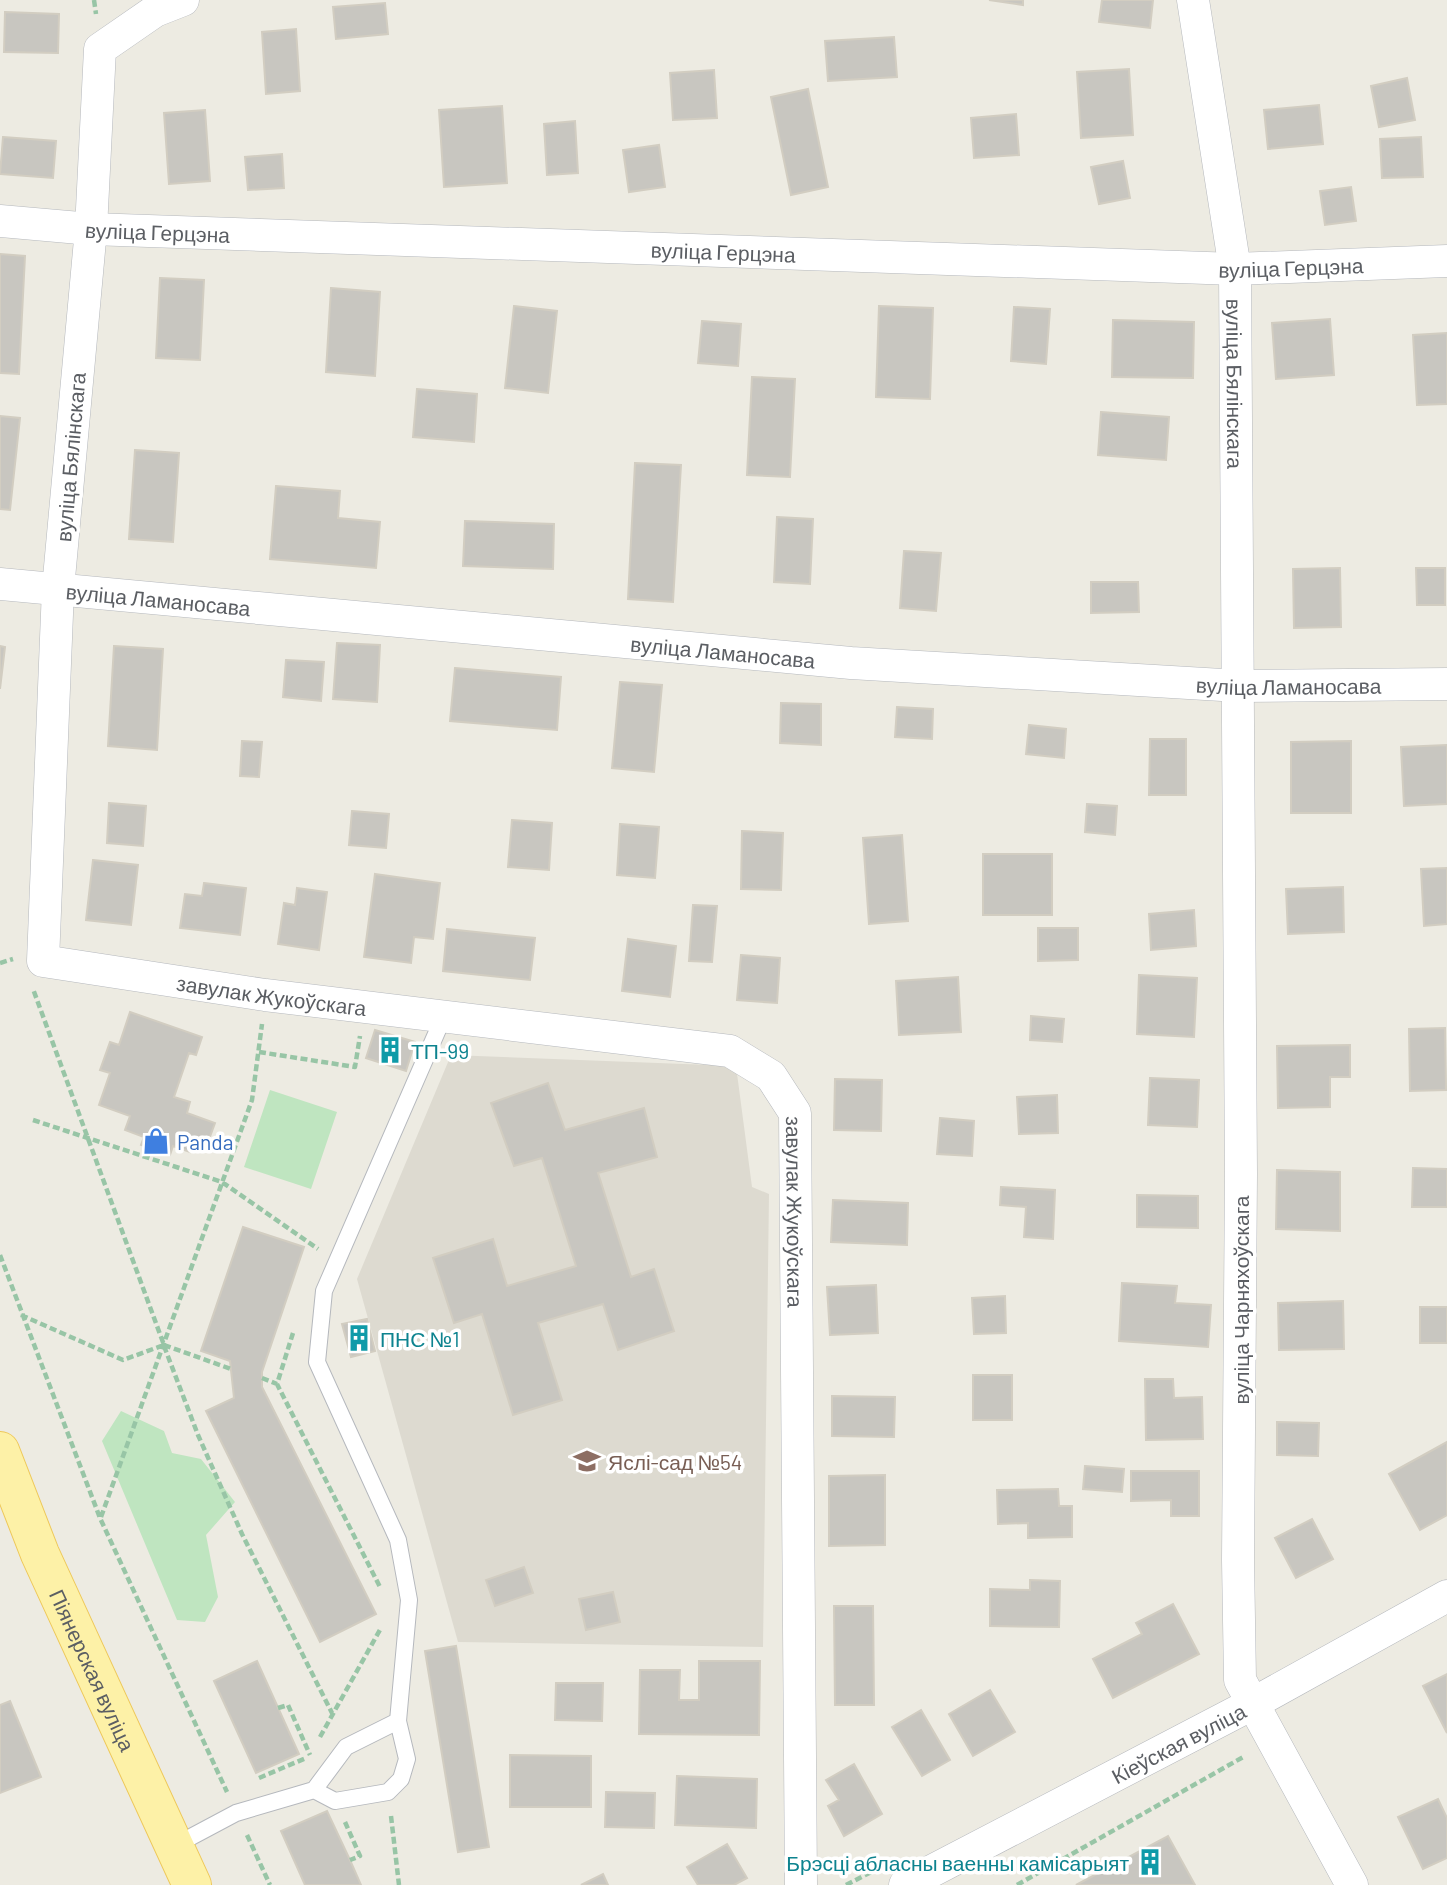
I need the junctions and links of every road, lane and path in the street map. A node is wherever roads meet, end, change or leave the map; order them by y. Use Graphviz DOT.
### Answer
graph roads {
  1 [pos="183,0"];
  2 [pos="1193,0"];
  3 [pos="0,221"];
  4 [pos="90,229"];
  5 [pos="1447,261"];
  6 [pos="1235,269"];
  7 [pos="0,584"];
  8 [pos="58,589"];
  9 [pos="1447,684"];
  10 [pos="1238,686"];
  11 [pos="0,962"];
  12 [pos="29,966"];
  13 [pos="265,995"];
  14 [pos="443,1018"];
  15 [pos="362,1026"];
  16 [pos="259,1052"];
  17 [pos="33,1120"];
  18 [pos="88,1137"];
  19 [pos="222,1182"];
  20 [pos="0,1255"];
  21 [pos="316,1262"];
  22 [pos="21,1315"];
  23 [pos="296,1323"];
  24 [pos="164,1345"];
  25 [pos="231,1369"];
  26 [pos="262,1378"];
  27 [pos="277,1384"];
  28 [pos="0,1451"];
  29 [pos="100,1518"];
  30 [pos="1447,1596"];
  31 [pos="386,1597"];
  32 [pos="385,1621"];
  33 [pos="1252,1704"];
  34 [pos="278,1708"];
  35 [pos="332,1713"];
  36 [pos="398,1721"];
  37 [pos="1272,1741"];
  38 [pos="310,1756"];
  39 [pos="250,1782"];
  40 [pos="239,1787"];
  41 [pos="314,1790"];
  42 [pos="388,1791"];
  43 [pos="226,1792"];
  44 [pos="335,1801"];
  45 [pos="236,1813"];
  46 [pos="174,1846"];
  47 [pos="350,1860"];
  48 [pos="192,1885"];
  49 [pos="270,1885"];
  50 [pos="399,1885"];
  51 [pos="801,1885"];
  52 [pos="905,1885"];
  53 [pos="1017,1885"];
  54 [pos="1352,1885"];
  1 -- 4 [label="street, вуліца Бялінскага"];
  2 -- 6 [label="street, вуліца Бялінскага"];
  3 -- 4 [label="street, вуліца Герцэна"];
  4 -- 6 [label="street, вуліца Герцэна"];
  4 -- 8 [label="street, вуліца Бялінскага"];
  5 -- 6 [label="street, вуліца Герцэна"];
  6 -- 10 [label="street, вуліца Бялінскага"];
  7 -- 8 [label="street, вуліца Ламаносава"];
  8 -- 10 [label="street, вуліца Ламаносава"];
  8 -- 12 [label="street, вуліца Бялінскага"];
  9 -- 10 [label="street, вуліца Ламаносава"];
  10 -- 33 [label="street, вуліца Чарняхоўскага"];
  11 -- 12 [label="path"];
  12 -- 13 [label="street, завулак Жукоўскага"];
  12 -- 18 [label="path"];
  13 -- 14 [label="street, завулак Жукоўскага"];
  13 -- 16 [label="path"];
  14 -- 36 [label="lane"];
  14 -- 51 [label="street, завулак Жукоўскага"];
  15 -- 16 [label="path"];
  16 -- 19 [label="path"];
  17 -- 18 [label="path"];
  18 -- 19 [label="path"];
  18 -- 24 [label="path"];
  19 -- 21 [label="path"];
  19 -- 24 [label="path"];
  20 -- 22 [label="path"];
  22 -- 24 [label="path"];
  22 -- 29 [label="path"];
  23 -- 27 [label="path"];
  24 -- 25 [label="path"];
  24 -- 29 [label="path"];
  24 -- 35 [label="path"];
  26 -- 27 [label="path"];
  27 -- 31 [label="path"];
  28 -- 46 [label="main road, Піянерская вуліца"];
  29 -- 43 [label="path"];
  30 -- 33 [label="street, Кіеўская вуліца"];
  32 -- 35 [label="path"];
  33 -- 37 [label="street, вуліца Чарняхоўскага"];
  33 -- 52 [label="street, Кіеўская вуліца"];
  34 -- 38 [label="path"];
  35 -- 38 [label="path"];
  36 -- 41 [label="lane"];
  36 -- 42 [label="lane"];
  37 -- 53 [label="path"];
  37 -- 54 [label="street, вуліца Чарняхоўскага"];
  38 -- 39 [label="path"];
  40 -- 43 [label="path"];
  41 -- 44 [label="lane"];
  41 -- 45 [label="lane"];
  42 -- 44 [label="lane"];
  42 -- 50 [label="path"];
  43 -- 45 [label="path"];
  44 -- 47 [label="path"];
  45 -- 46 [label="lane"];
  45 -- 49 [label="path"];
  46 -- 48 [label="main road, Піянерская вуліца"];
}
